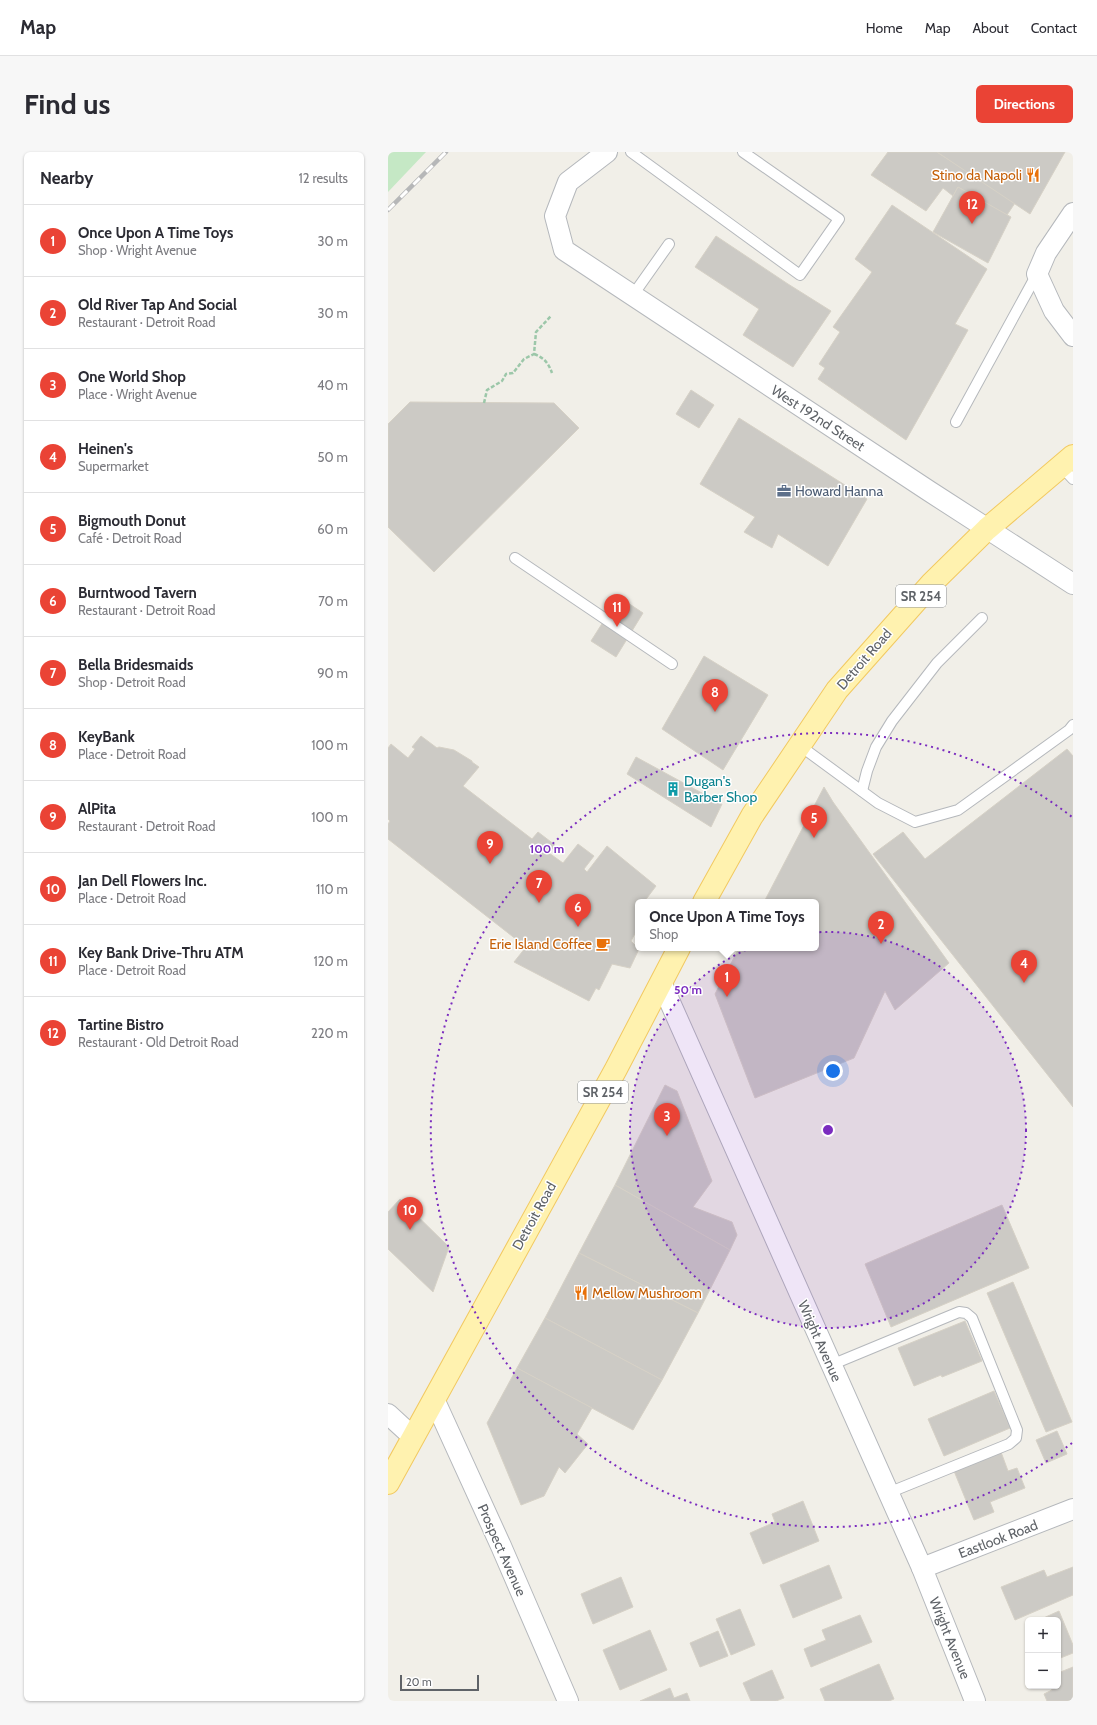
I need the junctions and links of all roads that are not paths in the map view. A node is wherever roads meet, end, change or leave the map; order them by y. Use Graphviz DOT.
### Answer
graph roads {
  1 [pos="607,152"];
  2 [pos="631,152"];
  3 [pos="743,152"];
  4 [pos="1073,213"];
  5 [pos="669,244"];
  6 [pos="1037,274"];
  7 [pos="633,295"];
  8 [pos="1073,336"];
  9 [pos="956,422"];
  10 [pos="1069,467"];
  11 [pos="987,529"];
  12 [pos="515,558"];
  13 [pos="1073,584"];
  14 [pos="982,618"];
  15 [pos="672,664"];
  16 [pos="1072,730"];
  17 [pos="799,745"];
  18 [pos="862,791"];
  19 [pos="706,899"];
  20 [pos="677,951"];
  21 [pos="661,982"];
  22 [pos="831,1365"];
  23 [pos="434,1399"];
  24 [pos="388,1414"];
  25 [pos="413,1437"];
  26 [pos="388,1483"];
  27 [pos="888,1493"];
  28 [pos="1073,1510"];
  29 [pos="922,1568"];
  30 [pos="568,1701"];
  31 [pos="975,1701"];
  1 -- 7 [label="street, West 192nd Street"];
  2 -- 3 [label="lane"];
  4 -- 6 [label="street"];
  5 -- 7 [label="lane"];
  6 -- 8 [label="street"];
  6 -- 9 [label="lane"];
  7 -- 11 [label="street, West 192nd Street"];
  10 -- 11 [label="main road, Detroit Road / SR 254"];
  11 -- 13 [label="street, West 192nd Street"];
  11 -- 17 [label="main road, Detroit Road / SR 254"];
  12 -- 15 [label="lane"];
  14 -- 18 [label="lane"];
  16 -- 18 [label="lane"];
  17 -- 18 [label="lane"];
  17 -- 19 [label="main road, Detroit Road / SR 254"];
  20 -- 21 [label="main road, Detroit Road / SR 254"];
  21 -- 22 [label="street, Wright Avenue"];
  21 -- 23 [label="main road, Detroit Road / SR 254"];
  22 -- 27 [label="street, Wright Avenue"];
  22 -- 27 [label="lane"];
  23 -- 25 [label="main road, Detroit Road / SR 254"];
  23 -- 30 [label="street, Prospect Avenue"];
  24 -- 25 [label="street"];
  25 -- 26 [label="main road, Detroit Road / SR 254"];
  27 -- 29 [label="street, Wright Avenue"];
  28 -- 29 [label="street, Eastlook Road"];
  29 -- 31 [label="street, Wright Avenue"];
}
